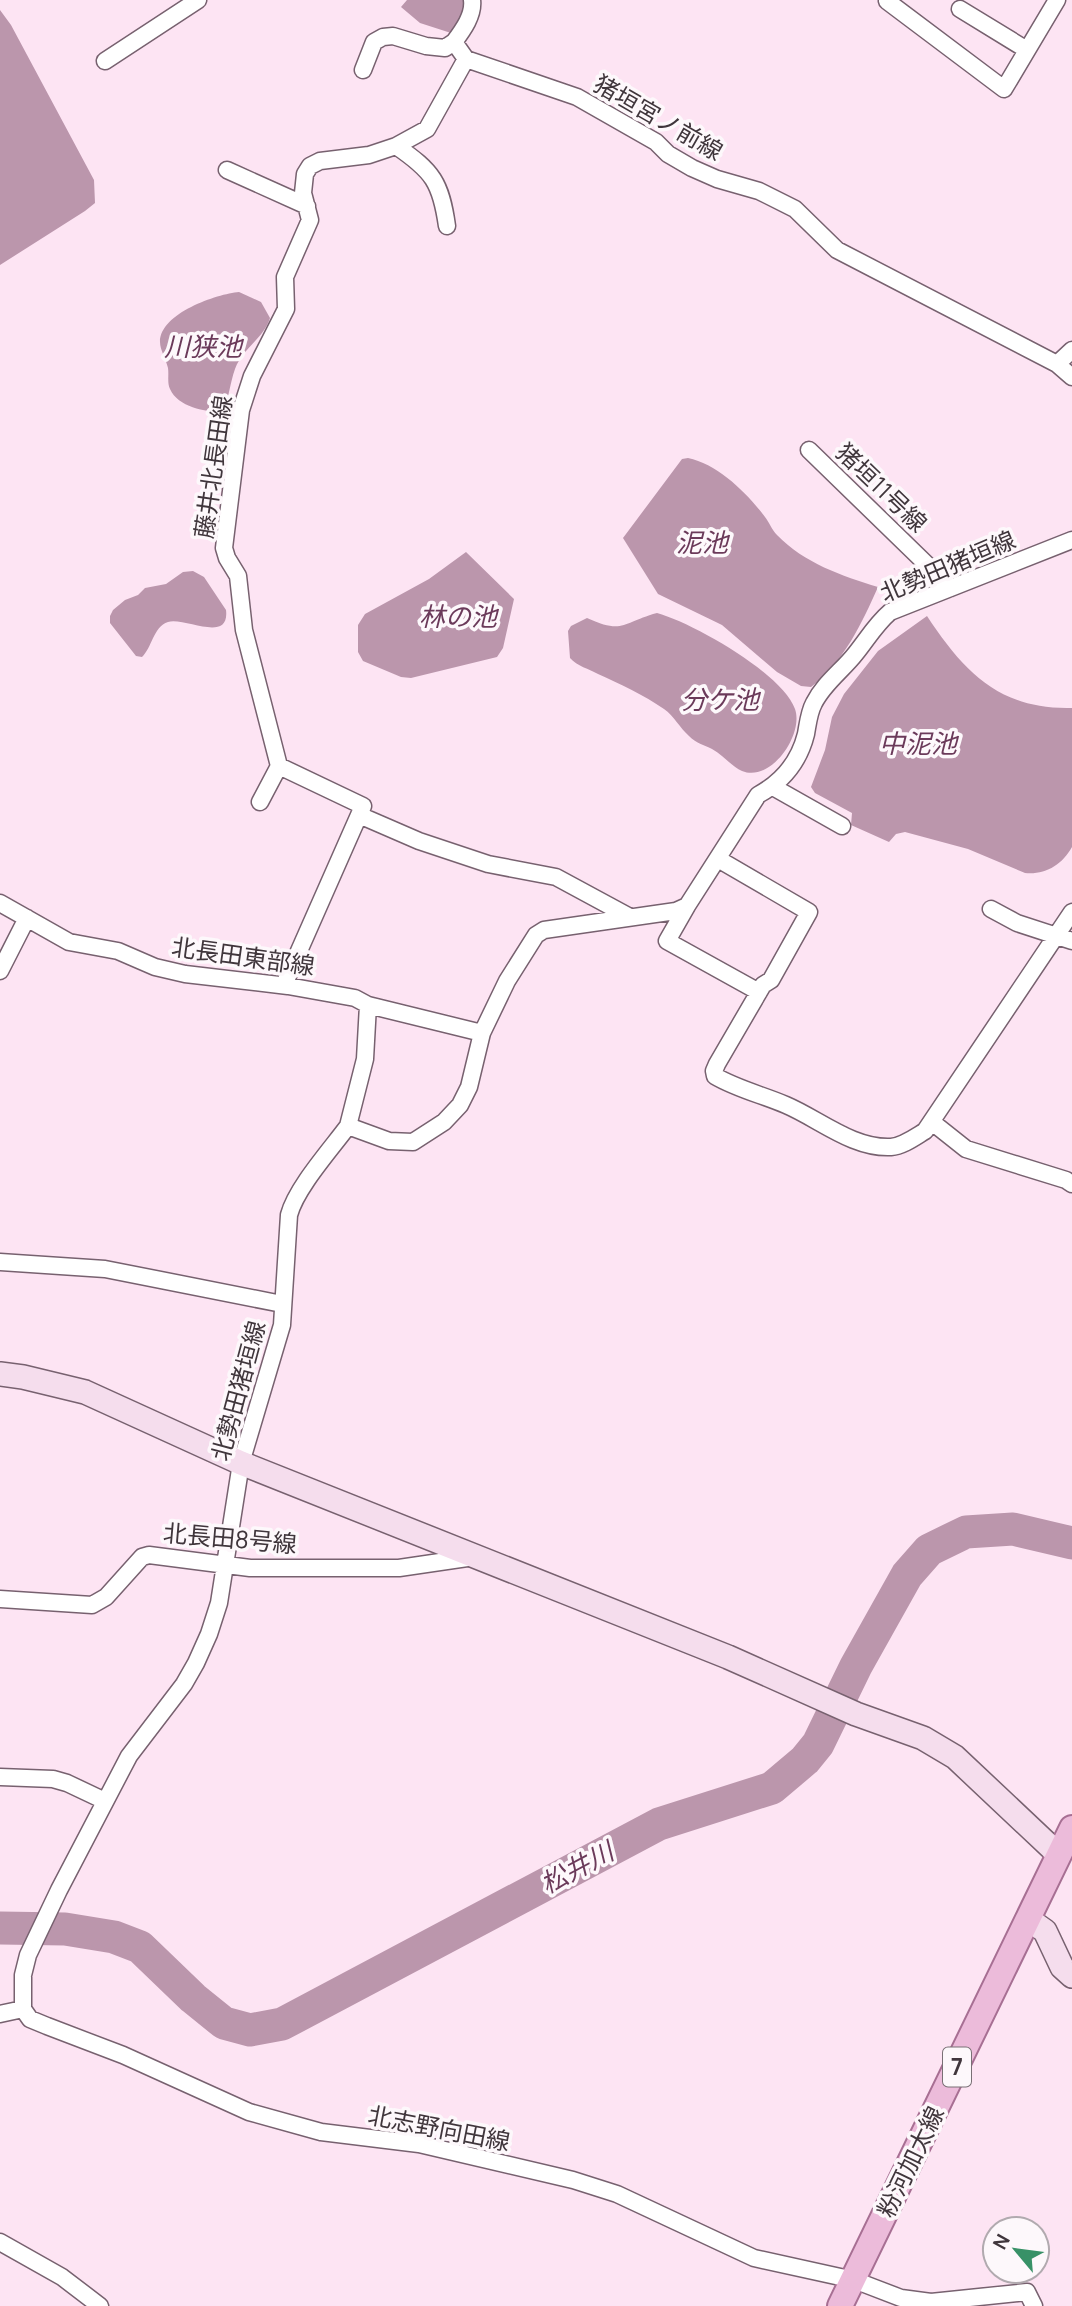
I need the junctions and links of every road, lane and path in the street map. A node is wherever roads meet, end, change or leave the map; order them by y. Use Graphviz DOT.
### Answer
graph roads {
  1 [pos="198,0"];
  2 [pos="472,0"];
  3 [pos="886,0"];
  4 [pos="1057,0"];
  5 [pos="172,7"];
  6 [pos="960,9"];
  7 [pos="454,41"];
  8 [pos="1027,50"];
  9 [pos="466,59"];
  10 [pos="104,61"];
  11 [pos="363,71"];
  12 [pos="396,146"];
  13 [pos="227,170"];
  14 [pos="307,206"];
  15 [pos="447,226"];
  16 [pos="1072,350"];
  17 [pos="1057,365"];
  18 [pos="1072,377"];
  19 [pos="809,450"];
  20 [pos="1072,540"];
  21 [pos="951,588"];
  22 [pos="279,766"];
  23 [pos="773,787"];
  24 [pos="260,802"];
  25 [pos="359,815"];
  26 [pos="842,826"];
  27 [pos="718,859"];
  28 [pos="0,903"];
  29 [pos="687,906"];
  30 [pos="991,909"];
  31 [pos="1072,912"];
  32 [pos="630,917"];
  33 [pos="27,918"];
  34 [pos="1055,935"];
  35 [pos="1072,941"];
  36 [pos="0,971"];
  37 [pos="284,985"];
  38 [pos="759,992"];
  39 [pos="368,1005"];
  40 [pos="482,1033"];
  41 [pos="932,1122"];
  42 [pos="348,1126"];
  43 [pos="1072,1184"];
  44 [pos="0,1262"];
  45 [pos="282,1304"];
  46 [pos="0,1374"];
  47 [pos="241,1463"];
  48 [pos="476,1557"];
  49 [pos="226,1566"];
  50 [pos="0,1599"];
  51 [pos="0,1777"];
  52 [pos="106,1801"];
  53 [pos="1072,1828"];
  54 [pos="1059,1854"];
  55 [pos="1028,1919"];
  56 [pos="1072,1976"];
  57 [pos="23,2009"];
  58 [pos="0,2014"];
  59 [pos="0,2242"];
  60 [pos="854,2280"];
  61 [pos="100,2306"];
  62 [pos="840,2306"];
  63 [pos="1034,2306"];
  1 -- 5 [label="street"];
  2 -- 7 [label="street"];
  3 -- 8 [label="street"];
  4 -- 8 [label="street"];
  5 -- 10 [label="street"];
  6 -- 8 [label="street"];
  7 -- 9 [label="street"];
  7 -- 11 [label="street"];
  9 -- 12 [label="street, 藤井北長田線"];
  9 -- 17 [label="street, 猪垣宮ノ前線"];
  12 -- 14 [label="street, 藤井北長田線"];
  12 -- 15 [label="street"];
  13 -- 14 [label="street"];
  14 -- 22 [label="street, 藤井北長田線"];
  16 -- 17 [label="street"];
  17 -- 18 [label="street, 猪垣宮ノ前線"];
  19 -- 21 [label="street, 猪垣11号線"];
  20 -- 21 [label="street, 北勢田猪垣線"];
  21 -- 23 [label="street, 北勢田猪垣線"];
  22 -- 24 [label="street"];
  22 -- 25 [label="street"];
  23 -- 26 [label="street"];
  23 -- 27 [label="street, 北勢田猪垣線"];
  25 -- 32 [label="street"];
  25 -- 37 [label="street"];
  27 -- 29 [label="street, 北勢田猪垣線"];
  27 -- 38 [label="street"];
  28 -- 33 [label="street, 北長田東部線"];
  29 -- 32 [label="street"];
  29 -- 38 [label="street, 北勢田猪垣線"];
  30 -- 34 [label="street"];
  31 -- 34 [label="street"];
  32 -- 40 [label="street"];
  33 -- 36 [label="street"];
  33 -- 37 [label="street, 北長田東部線"];
  34 -- 35 [label="street"];
  34 -- 41 [label="street"];
  37 -- 39 [label="street, 北長田東部線"];
  38 -- 41 [label="street"];
  39 -- 40 [label="street, 北長田東部線"];
  39 -- 42 [label="street"];
  40 -- 42 [label="street"];
  41 -- 43 [label="street"];
  42 -- 45 [label="street, 北勢田猪垣線"];
  44 -- 45 [label="street"];
  45 -- 47 [label="street, 北勢田猪垣線"];
  46 -- 47 [label="street"];
  47 -- 48 [label="street"];
  47 -- 49 [label="street, 北勢田猪垣線"];
  48 -- 49 [label="street, 北長田8号線"];
  48 -- 54 [label="street"];
  49 -- 50 [label="street, 北長田8号線"];
  49 -- 52 [label="street, 北勢田猪垣線"];
  51 -- 52 [label="street"];
  52 -- 57 [label="street, 北勢田猪垣線"];
  53 -- 54 [label="main road, 粉河加太線 / 7"];
  54 -- 55 [label="main road, 粉河加太線 / 7"];
  55 -- 56 [label="street"];
  55 -- 60 [label="main road, 粉河加太線 / 7"];
  57 -- 58 [label="street"];
  57 -- 60 [label="street, 北志野向田線"];
  59 -- 61 [label="street"];
  60 -- 62 [label="main road, 粉河加太線 / 7"];
  60 -- 63 [label="street, 北志野向田線"];
}
